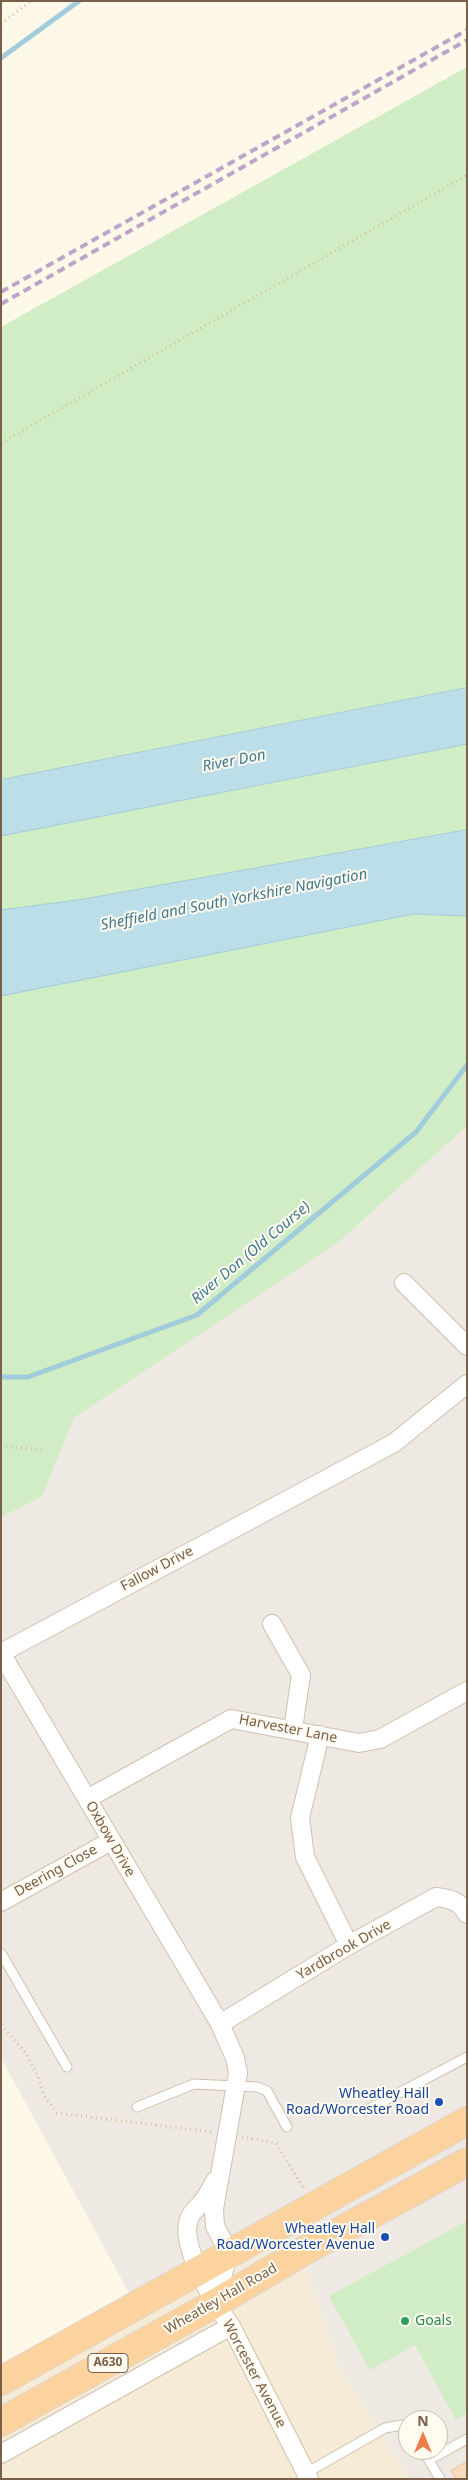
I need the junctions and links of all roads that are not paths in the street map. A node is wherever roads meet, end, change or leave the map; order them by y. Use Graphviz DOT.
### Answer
graph roads {
  1 [pos="404,1283"];
  2 [pos="467,1346"];
  3 [pos="467,1384"];
  4 [pos="272,1624"];
  5 [pos="1,1653"];
  6 [pos="467,1691"];
  7 [pos="293,1729"];
  8 [pos="320,1735"];
  9 [pos="87,1799"];
  10 [pos="111,1841"];
  11 [pos="1,1902"];
  12 [pos="467,1914"];
  13 [pos="349,1945"];
  14 [pos="1,1954"];
  15 [pos="220,2024"];
  16 [pos="467,2057"];
  17 [pos="67,2067"];
  18 [pos="237,2084"];
  19 [pos="137,2108"];
  20 [pos="365,2111"];
  21 [pos="467,2121"];
  22 [pos="287,2127"];
  23 [pos="467,2162"];
  24 [pos="221,2172"];
  25 [pos="229,2253"];
  26 [pos="200,2270"];
  27 [pos="214,2304"];
  28 [pos="231,2326"];
  29 [pos="1,2381"];
  30 [pos="1,2422"];
  31 [pos="398,2426"];
  32 [pos="467,2439"];
  33 [pos="448,2450"];
  34 [pos="1,2454"];
  35 [pos="429,2460"];
  36 [pos="304,2477"];
  37 [pos="440,2479"];
  1 -- 2 [label="street"];
  3 -- 5 [label="street, Fallow Drive"];
  4 -- 7 [label="street"];
  5 -- 9 [label="street, Oxbow Drive"];
  6 -- 8 [label="street, Harvester Lane"];
  7 -- 8 [label="street, Harvester Lane"];
  7 -- 9 [label="street, Harvester Lane"];
  8 -- 13 [label="street"];
  9 -- 10 [label="street, Oxbow Drive"];
  10 -- 11 [label="street, Deering Close"];
  10 -- 15 [label="street, Oxbow Drive"];
  12 -- 13 [label="street, Yardbrook Drive"];
  13 -- 15 [label="street, Yardbrook Drive"];
  14 -- 17 [label="lane"];
  15 -- 18 [label="street, Oxbow Drive"];
  16 -- 20 [label="lane"];
  18 -- 19 [label="lane"];
  18 -- 22 [label="lane"];
  18 -- 24 [label="street, Oxbow Drive"];
  21 -- 25 [label="highway, A630"];
  23 -- 27 [label="highway, Wheatley Hall Road / A630"];
  24 -- 25 [label="street, Oxbow Drive"];
  24 -- 26 [label="street, Worcester Avenue"];
  25 -- 26 [label="highway, A630"];
  25 -- 27 [label="street"];
  26 -- 27 [label="street, Worcester Avenue"];
  26 -- 29 [label="highway, A630"];
  27 -- 28 [label="street, Worcester Avenue"];
  27 -- 30 [label="highway, Wheatley Hall Road / A630"];
  28 -- 34 [label="street, Wheatley Hall Road"];
  28 -- 36 [label="street, Worcester Avenue"];
  31 -- 36 [label="lane"];
  32 -- 33 [label="lane"];
  35 -- 37 [label="lane"];
}
